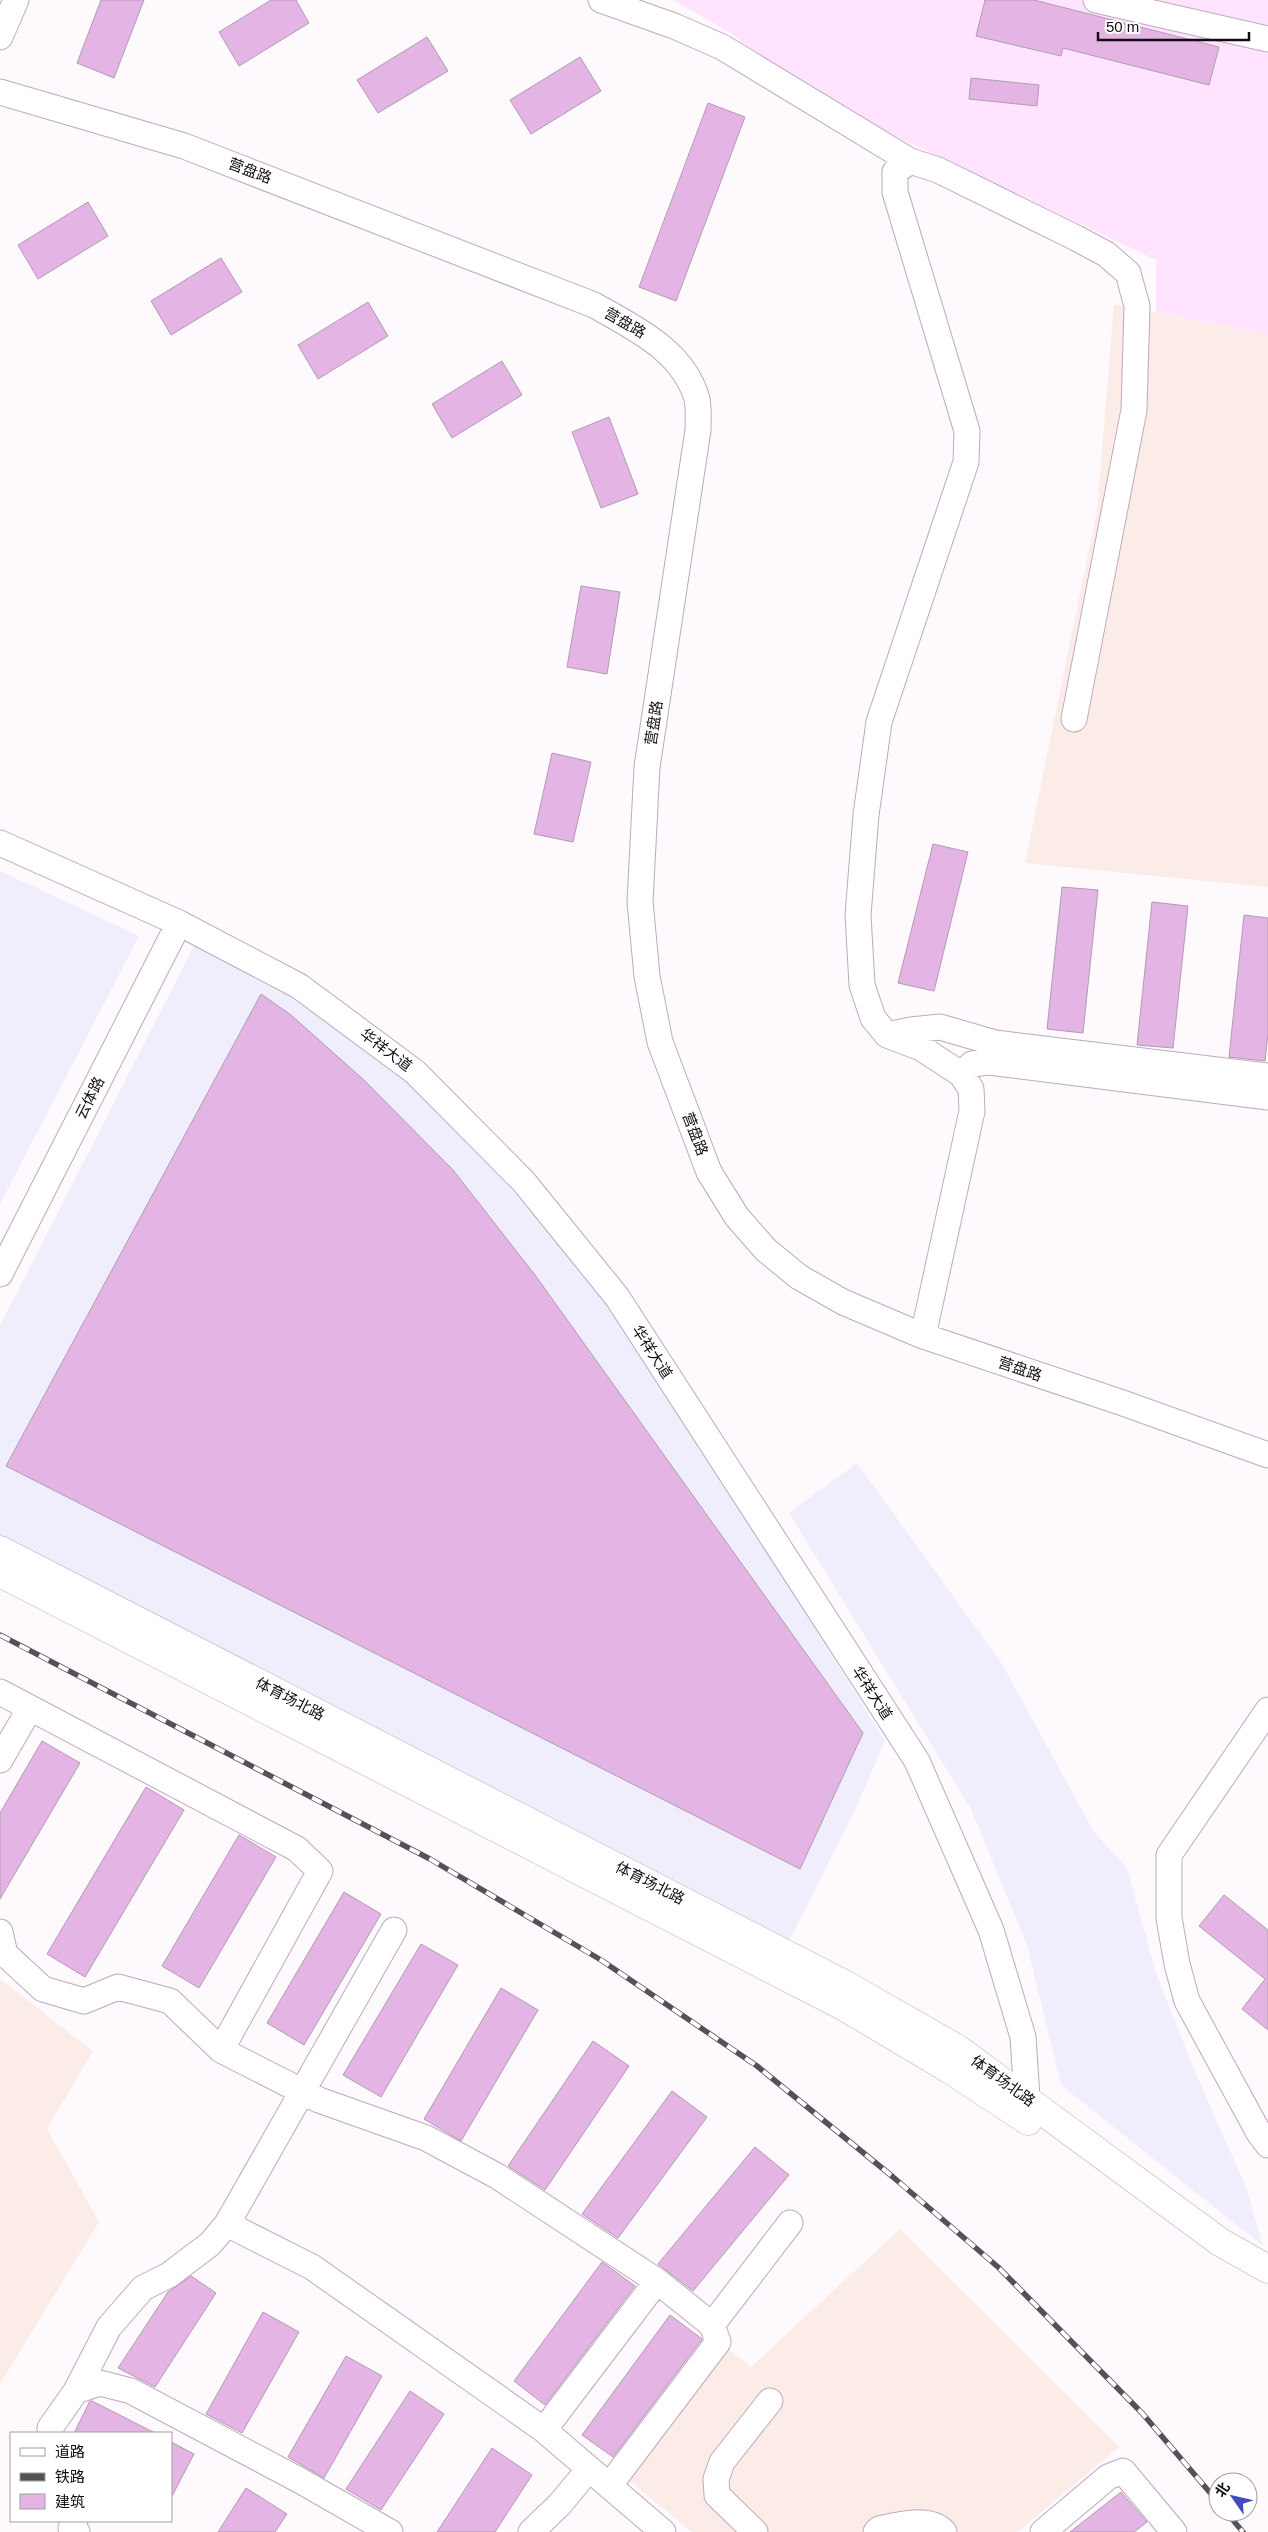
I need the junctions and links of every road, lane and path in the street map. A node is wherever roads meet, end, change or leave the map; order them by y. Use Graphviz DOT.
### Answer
graph roads {
  1 [pos="16,0"];
  2 [pos="601,0"];
  3 [pos="1096,0"];
  4 [pos="0,37"];
  5 [pos="1268,39"];
  6 [pos="0,92"];
  7 [pos="910,161"];
  8 [pos="1074,719"];
  9 [pos="0,843"];
  10 [pos="179,923"];
  11 [pos="887,1035"];
  12 [pos="961,1074"];
  13 [pos="1268,1076"];
  14 [pos="1268,1097"];
  15 [pos="0,1274"];
  16 [pos="923,1336"];
  17 [pos="1268,1455"];
  18 [pos="0,1550"];
  19 [pos="0,1573"];
  20 [pos="0,1692"];
  21 [pos="30,1708"];
  22 [pos="1268,1710"];
  23 [pos="0,1760"];
  24 [pos="394,1930"];
  25 [pos="0,1932"];
  26 [pos="221,2050"];
  27 [pos="302,2091"];
  28 [pos="1027,2098"];
  29 [pos="1268,2145"];
  30 [pos="790,2223"];
  31 [pos="227,2224"];
  32 [pos="1268,2270"];
  33 [pos="657,2281"];
  34 [pos="1268,2289"];
  35 [pos="712,2325"];
  36 [pos="76,2390"];
  37 [pos="770,2400"];
  38 [pos="544,2430"];
  39 [pos="52,2432"];
  40 [pos="589,2469"];
  41 [pos="609,2486"];
  42 [pos="74,2522"];
  43 [pos="77,2532"];
  44 [pos="390,2532"];
  45 [pos="531,2532"];
  46 [pos="663,2532"];
  47 [pos="755,2532"];
  48 [pos="876,2532"];
  49 [pos="944,2532"];
  50 [pos="1043,2532"];
  51 [pos="1174,2532"];
  1 -- 4 [label="street"];
  2 -- 7 [label="street"];
  3 -- 5 [label="street"];
  6 -- 16 [label="street, 营盘路"];
  7 -- 8 [label="street"];
  7 -- 11 [label="street"];
  9 -- 10 [label="street, 华祥大道"];
  10 -- 15 [label="street, 云体路"];
  10 -- 28 [label="street, 华祥大道"];
  11 -- 12 [label="street"];
  11 -- 13 [label="street"];
  12 -- 14 [label="street"];
  12 -- 16 [label="street"];
  16 -- 17 [label="street, 营盘路"];
  18 -- 28 [label="main road, 体育场北路"];
  19 -- 34 [label="main road, 体育场北路"];
  20 -- 21 [label="street"];
  21 -- 23 [label="street"];
  21 -- 26 [label="street"];
  22 -- 29 [label="street"];
  24 -- 27 [label="street"];
  25 -- 26 [label="street"];
  26 -- 27 [label="street"];
  27 -- 31 [label="street"];
  27 -- 33 [label="street"];
  28 -- 32 [label="main road, 体育场北路"];
  30 -- 35 [label="street"];
  31 -- 36 [label="street"];
  31 -- 38 [label="street"];
  33 -- 35 [label="street"];
  33 -- 38 [label="street"];
  35 -- 41 [label="street"];
  36 -- 39 [label="street"];
  36 -- 44 [label="street"];
  37 -- 47 [label="street"];
  38 -- 40 [label="street"];
  40 -- 41 [label="street"];
  40 -- 45 [label="street"];
  41 -- 46 [label="street"];
  42 -- 43 [label="street"];
  48 -- 49 [label="street"];
  50 -- 51 [label="street"];
}
